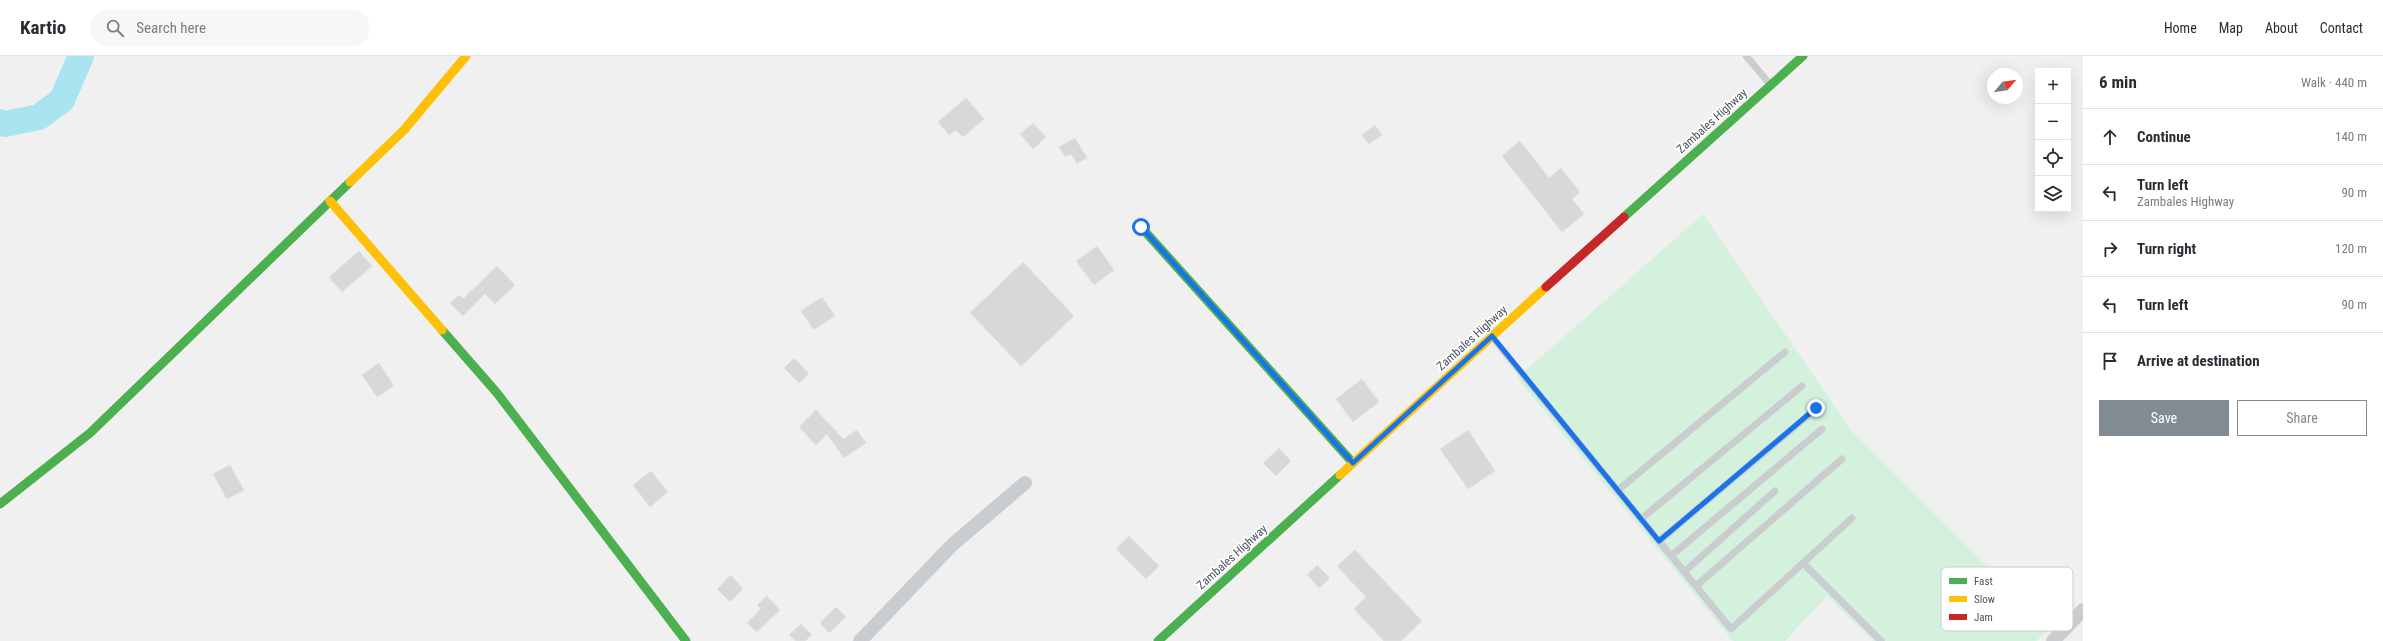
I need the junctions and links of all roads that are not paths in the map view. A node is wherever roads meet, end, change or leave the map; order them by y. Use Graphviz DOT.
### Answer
graph roads {
  1 [pos="466,56"];
  2 [pos="1746,56"];
  3 [pos="1803,56"];
  4 [pos="1771,85"];
  5 [pos="330,201"];
  6 [pos="1141,227"];
  7 [pos="1492,336"];
  8 [pos="1785,352"];
  9 [pos="1802,386"];
  10 [pos="1816,408"];
  11 [pos="1822,428"];
  12 [pos="1842,459"];
  13 [pos="1353,463"];
  14 [pos="1025,483"];
  15 [pos="1618,490"];
  16 [pos="1775,491"];
  17 [pos="0,504"];
  18 [pos="1852,518"];
  19 [pos="1641,519"];
  20 [pos="1659,541"];
  21 [pos="1671,556"];
  22 [pos="1803,563"];
  23 [pos="1684,572"];
  24 [pos="1696,586"];
  25 [pos="2083,610"];
  26 [pos="2073,620"];
  27 [pos="2063,631"];
  28 [pos="686,641"];
  29 [pos="860,641"];
  30 [pos="1158,641"];
  31 [pos="1881,641"];
  32 [pos="2053,641"];
  1 -- 5 [label="street"];
  2 -- 4 [label="lane"];
  3 -- 4 [label="street, Zambales Highway"];
  4 -- 7 [label="street, Zambales Highway"];
  5 -- 17 [label="street"];
  5 -- 28 [label="street"];
  6 -- 13 [label="street"];
  7 -- 13 [label="street, Zambales Highway"];
  7 -- 15 [label="lane"];
  8 -- 15 [label="lane"];
  9 -- 19 [label="lane"];
  10 -- 20 [label="lane"];
  11 -- 21 [label="lane"];
  12 -- 24 [label="lane"];
  13 -- 30 [label="street, Zambales Highway"];
  14 -- 29 [label="street"];
  15 -- 19 [label="lane"];
  16 -- 23 [label="lane"];
  18 -- 22 [label="lane"];
  19 -- 20 [label="lane"];
  20 -- 21 [label="lane"];
  21 -- 23 [label="lane"];
  22 -- 24 [label="lane"];
  22 -- 31 [label="lane"];
  23 -- 24 [label="lane"];
  25 -- 26 [label="street"];
  27 -- 32 [label="street"];
}
